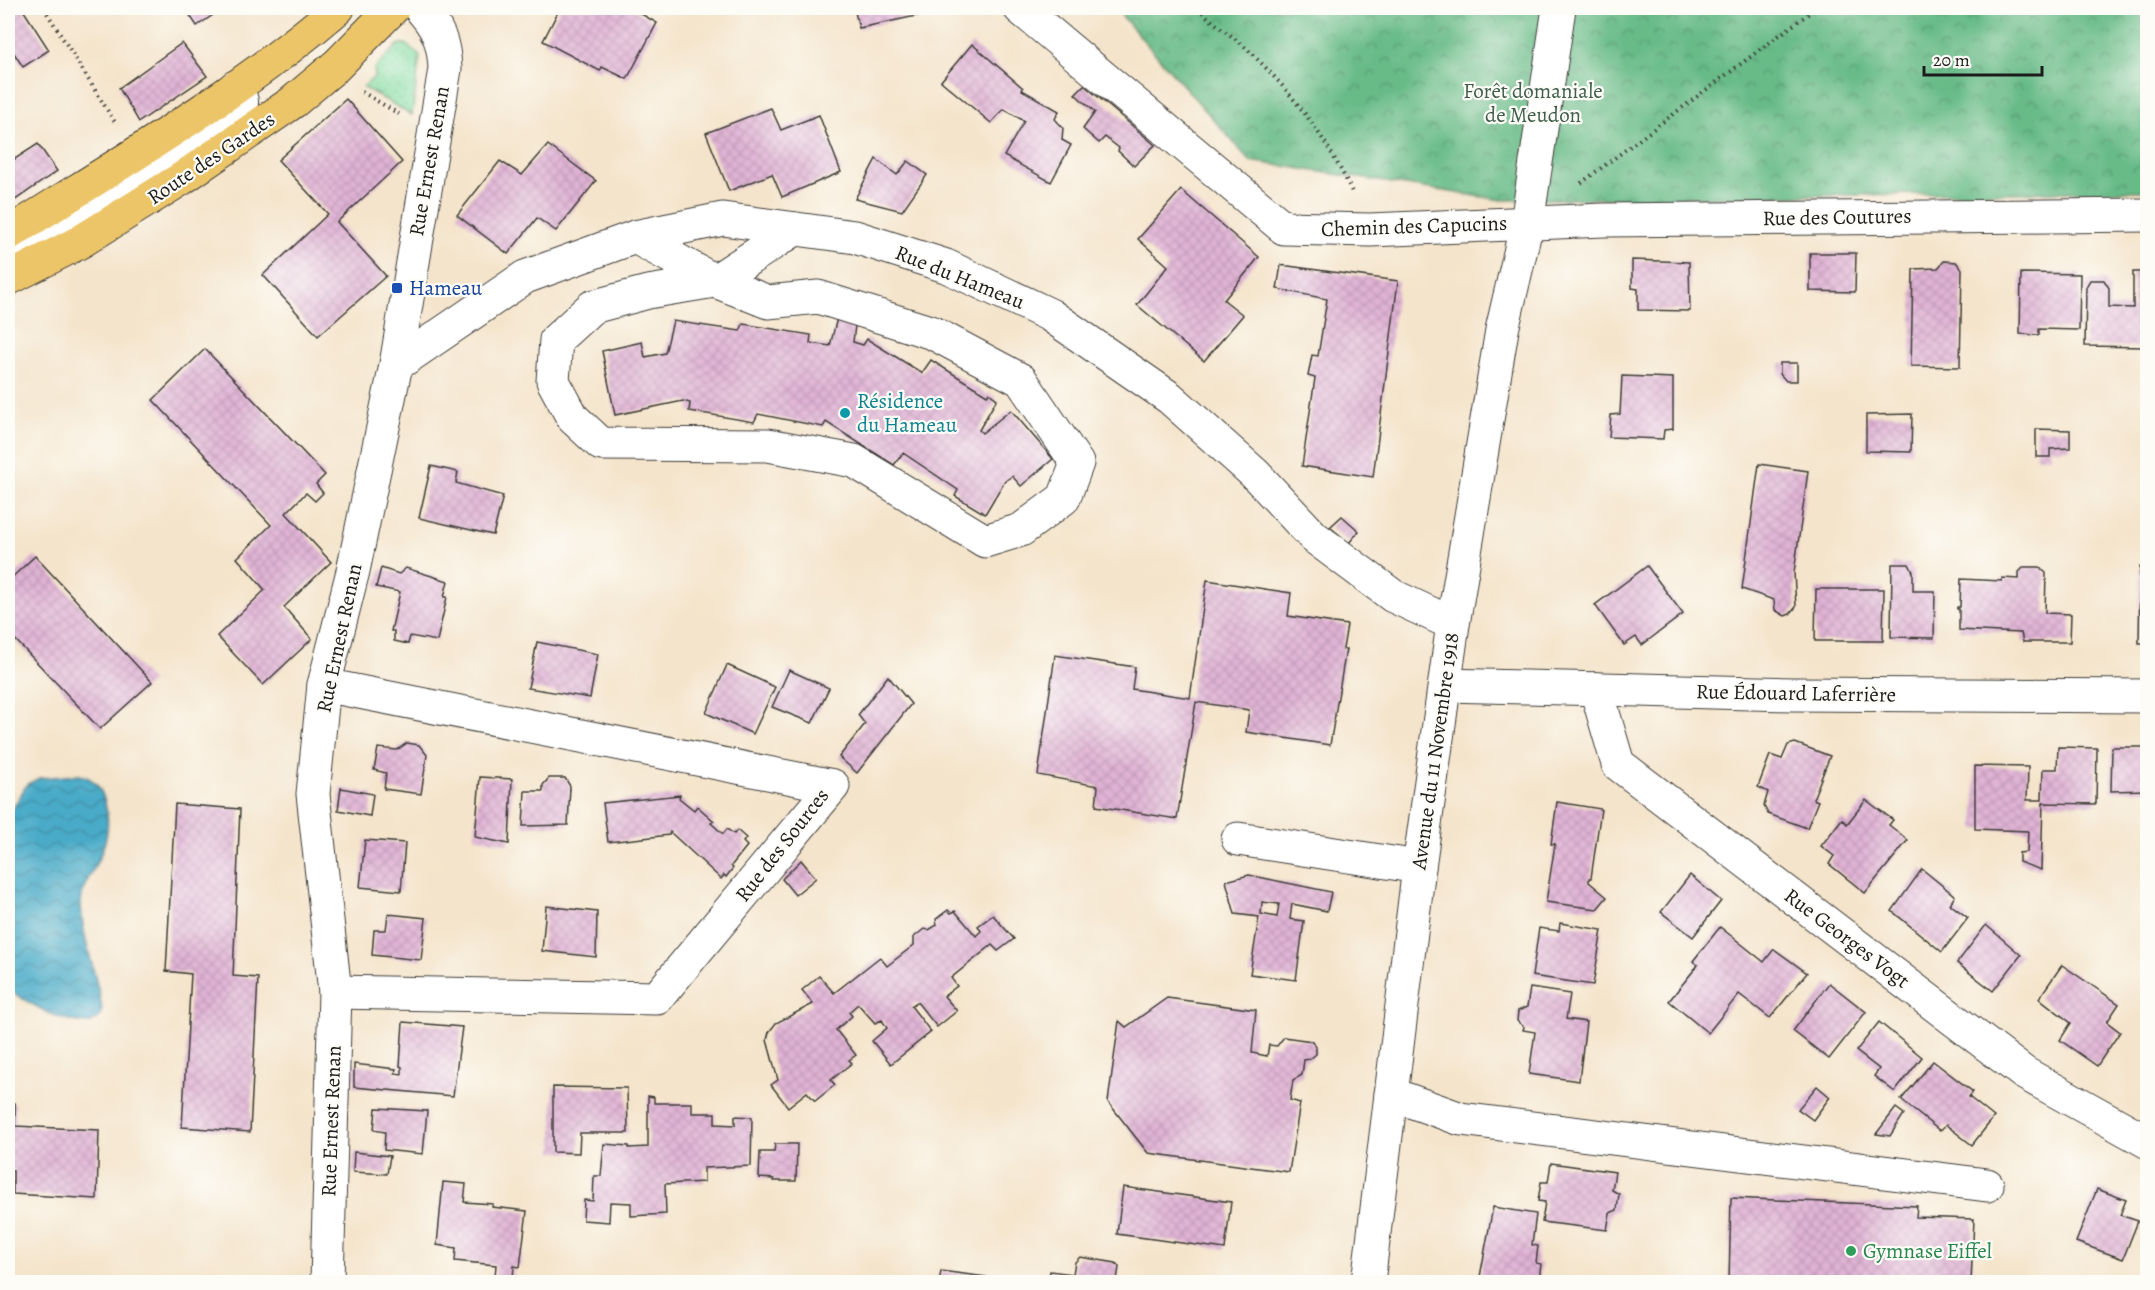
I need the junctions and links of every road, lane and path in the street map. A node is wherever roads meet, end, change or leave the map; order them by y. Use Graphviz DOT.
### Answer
graph roads {
  1 [pos="44,8"];
  2 [pos="338,8"];
  3 [pos="393,8"];
  4 [pos="420,8"];
  5 [pos="1020,8"];
  6 [pos="1198,8"];
  7 [pos="1559,8"];
  8 [pos="1816,8"];
  9 [pos="336,65"];
  10 [pos="434,134"];
  11 [pos="141,165"];
  12 [pos="1573,188"];
  13 [pos="2148,215"];
  14 [pos="1527,223"];
  15 [pos="795,229"];
  16 [pos="1370,230"];
  17 [pos="8,234"];
  18 [pos="635,237"];
  19 [pos="8,268"];
  20 [pos="8,279"];
  21 [pos="715,281"];
  22 [pos="396,364"];
  23 [pos="1453,624"];
  24 [pos="324,685"];
  25 [pos="1445,685"];
  26 [pos="1596,689"];
  27 [pos="2148,696"];
  28 [pos="1238,839"];
  29 [pos="1419,867"];
  30 [pos="335,992"];
  31 [pos="1391,1094"];
  32 [pos="2148,1142"];
  33 [pos="1987,1185"];
  34 [pos="327,1282"];
  35 [pos="1368,1282"];
  1 -- 11 [label="path"];
  2 -- 11 [label="main road, Route des Gardes"];
  3 -- 9 [label="main road, Route des Gardes"];
  4 -- 10 [label="street, Rue Ernest Renan"];
  5 -- 16 [label="street, Chemin des Capucins"];
  6 -- 16 [label="path"];
  7 -- 14 [label="street, Avenue du 11 Novembre 1918"];
  8 -- 12 [label="path"];
  9 -- 10 [label="path"];
  9 -- 20 [label="main road, Route des Gardes"];
  10 -- 22 [label="street, Rue Ernest Renan"];
  11 -- 17 [label="main road, Route des Gardes"];
  11 -- 19 [label="street, Route des Gardes"];
  13 -- 14 [label="street, Rue des Coutures"];
  14 -- 16 [label="street, Chemin des Capucins"];
  14 -- 23 [label="street, Avenue du 11 Novembre 1918"];
  15 -- 18 [label="street, Rue du Hameau"];
  15 -- 21 [label="street"];
  15 -- 23 [label="street, Rue du Hameau"];
  18 -- 21 [label="street"];
  18 -- 22 [label="street, Rue du Hameau"];
  21 -- 21 [label="street"];
  22 -- 24 [label="street, Rue Ernest Renan"];
  23 -- 25 [label="street, Avenue du 11 Novembre 1918"];
  24 -- 30 [label="street, Rue Ernest Renan"];
  24 -- 30 [label="street, Rue des Sources"];
  25 -- 26 [label="street, Rue Édouard Laferrière"];
  25 -- 29 [label="street, Avenue du 11 Novembre 1918"];
  26 -- 27 [label="street, Rue Édouard Laferrière"];
  26 -- 32 [label="street, Rue Georges Vogt"];
  28 -- 29 [label="street"];
  29 -- 31 [label="street, Avenue du 11 Novembre 1918"];
  30 -- 34 [label="street, Rue Ernest Renan"];
  31 -- 33 [label="street"];
  31 -- 35 [label="street, Avenue du 11 Novembre 1918"];
}
